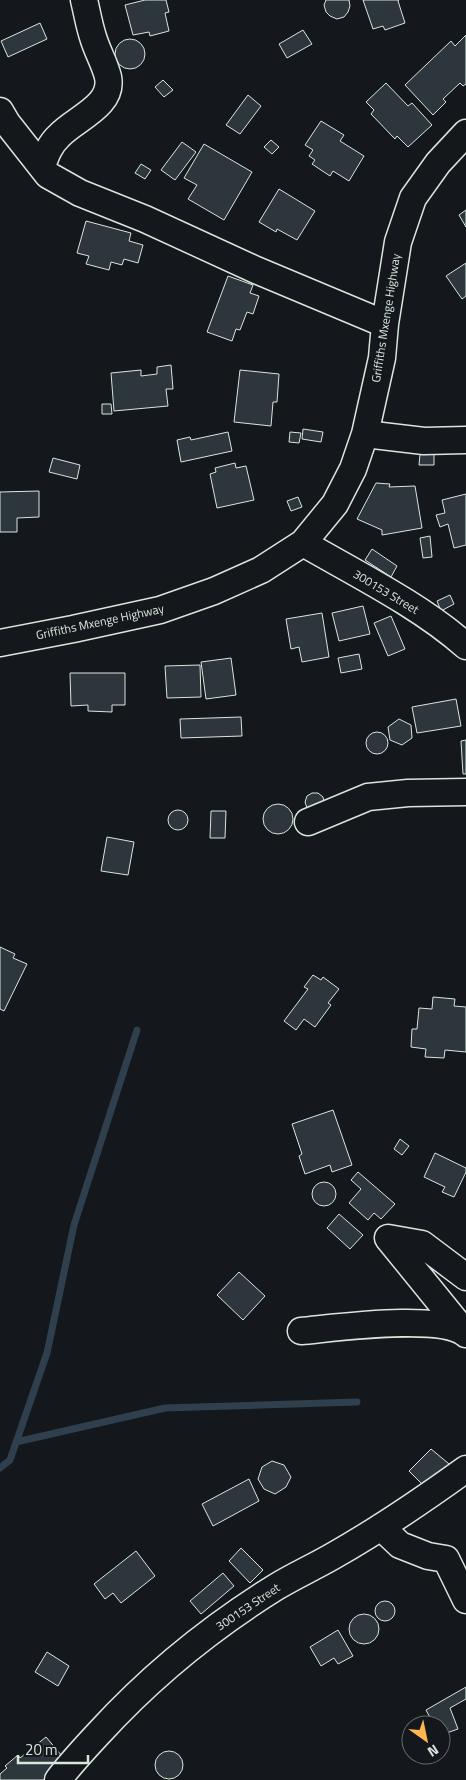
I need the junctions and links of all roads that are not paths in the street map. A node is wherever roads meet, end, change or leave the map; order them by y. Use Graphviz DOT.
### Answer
graph roads {
  1 [pos="84,0"];
  2 [pos="0,111"];
  3 [pos="466,133"];
  4 [pos="42,166"];
  5 [pos="385,324"];
  6 [pos="364,434"];
  7 [pos="466,440"];
  8 [pos="303,543"];
  9 [pos="0,643"];
  10 [pos="466,646"];
  11 [pos="466,792"];
  12 [pos="308,822"];
  13 [pos="466,1277"];
  14 [pos="301,1332"];
  15 [pos="466,1334"];
  16 [pos="466,1469"];
  17 [pos="381,1527"];
  18 [pos="466,1600"];
  19 [pos="58,1780"];
  1 -- 4 [label="street"];
  2 -- 4 [label="street"];
  3 -- 5 [label="street, Griffiths Mxenge Highway"];
  4 -- 5 [label="street"];
  5 -- 6 [label="street, Griffiths Mxenge Highway"];
  6 -- 7 [label="street"];
  6 -- 8 [label="street, Griffiths Mxenge Highway"];
  8 -- 9 [label="street, Griffiths Mxenge Highway"];
  8 -- 10 [label="street, 300153 Street"];
  11 -- 12 [label="street"];
  13 -- 15 [label="street"];
  14 -- 15 [label="street"];
  16 -- 17 [label="street, 300153 Street"];
  17 -- 18 [label="street"];
  17 -- 19 [label="street, 300153 Street"];
}
